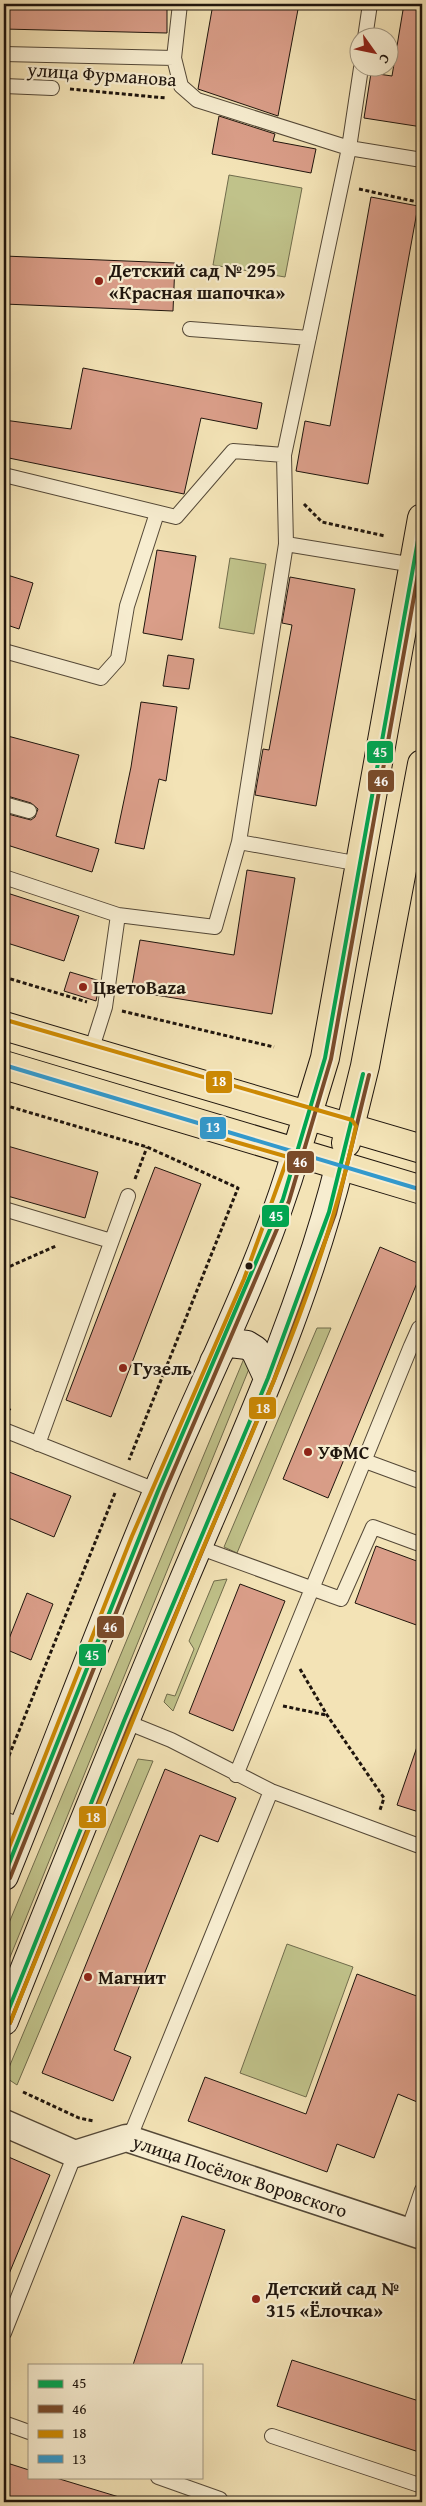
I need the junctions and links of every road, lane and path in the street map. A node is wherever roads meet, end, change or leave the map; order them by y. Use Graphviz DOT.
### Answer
graph roads {
  1 [pos="180,4"];
  2 [pos="370,4"];
  3 [pos="366,28"];
  4 [pos="4,54"];
  5 [pos="174,58"];
  6 [pos="359,78"];
  7 [pos="4,86"];
  8 [pos="52,88"];
  9 [pos="197,100"];
  10 [pos="349,148"];
  11 [pos="422,160"];
  12 [pos="341,185"];
  13 [pos="422,203"];
  14 [pos="190,329"];
  15 [pos="309,338"];
  16 [pos="284,455"];
  17 [pos="4,476"];
  18 [pos="285,486"];
  19 [pos="157,513"];
  20 [pos="422,518"];
  21 [pos="385,536"];
  22 [pos="286,544"];
  23 [pos="414,565"];
  24 [pos="4,651"];
  25 [pos="422,764"];
  26 [pos="4,804"];
  27 [pos="29,811"];
  28 [pos="416,836"];
  29 [pos="239,842"];
  30 [pos="360,864"];
  31 [pos="4,877"];
  32 [pos="118,915"];
  33 [pos="4,978"];
  34 [pos="105,1007"];
  35 [pos="4,1026"];
  36 [pos="274,1047"];
  37 [pos="91,1051"];
  38 [pos="4,1065"];
  39 [pos="4,1105"];
  40 [pos="308,1114"];
  41 [pos="350,1126"];
  42 [pos="147,1147"];
  43 [pos="422,1149"];
  44 [pos="296,1153"];
  45 [pos="340,1164"];
  46 [pos="422,1190"];
  47 [pos="128,1196"];
  48 [pos="4,1209"];
  49 [pos="84,1233"];
  50 [pos="112,1241"];
  51 [pos="4,1270"];
  52 [pos="422,1329"];
  53 [pos="214,1363"];
  54 [pos="268,1378"];
  55 [pos="4,1430"];
  56 [pos="38,1444"];
  57 [pos="364,1461"];
  58 [pos="122,1477"];
  59 [pos="422,1482"];
  60 [pos="158,1491"];
  61 [pos="422,1545"];
  62 [pos="198,1547"];
  63 [pos="312,1588"];
  64 [pos="288,1648"];
  65 [pos="266,1702"];
  66 [pos="327,1715"];
  67 [pos="124,1721"];
  68 [pos="4,1768"];
  69 [pos="236,1775"];
  70 [pos="271,1791"];
  71 [pos="14,1822"];
  72 [pos="373,1830"];
  73 [pos="422,1847"];
  74 [pos="4,1876"];
  75 [pos="4,2021"];
  76 [pos="23,2092"];
  77 [pos="4,2123"];
  78 [pos="130,2133"];
  79 [pos="75,2154"];
  80 [pos="422,2190"];
  81 [pos="415,2233"];
  82 [pos="4,2333"];
  83 [pos="4,2423"];
  84 [pos="28,2432"];
  85 [pos="272,2436"];
  86 [pos="161,2478"];
  87 [pos="422,2486"];
  88 [pos="223,2501"];
  1 -- 5 [label="lane"];
  2 -- 3 [label="lane"];
  4 -- 5 [label="lane"];
  5 -- 9 [label="lane, улица Фурманова"];
  6 -- 10 [label="lane"];
  7 -- 8 [label="lane, улица Фурманова"];
  8 -- 9 [label="path, улица Фурманова"];
  9 -- 10 [label="lane, улица Фурманова"];
  10 -- 11 [label="lane, улица Фурманова"];
  10 -- 12 [label="lane"];
  12 -- 13 [label="path"];
  12 -- 15 [label="lane"];
  14 -- 15 [label="lane"];
  15 -- 16 [label="lane"];
  16 -- 18 [label="lane"];
  16 -- 19 [label="lane"];
  17 -- 19 [label="lane"];
  18 -- 21 [label="path"];
  18 -- 22 [label="lane"];
  19 -- 24 [label="lane"];
  20 -- 23 [label="main road"];
  22 -- 23 [label="lane"];
  22 -- 29 [label="lane"];
  23 -- 30 [label="main road"];
  25 -- 28 [label="main road"];
  26 -- 27 [label="lane"];
  28 -- 41 [label="main road"];
  29 -- 30 [label="lane"];
  29 -- 32 [label="lane"];
  30 -- 40 [label="main road"];
  31 -- 32 [label="lane"];
  32 -- 34 [label="lane"];
  33 -- 34 [label="path"];
  34 -- 36 [label="path"];
  34 -- 37 [label="lane"];
  35 -- 37 [label="main road"];
  37 -- 40 [label="main road"];
  38 -- 44 [label="main road"];
  39 -- 42 [label="path"];
  40 -- 41 [label="main road"];
  40 -- 44 [label="main road"];
  41 -- 43 [label="main road"];
  41 -- 45 [label="main road"];
  42 -- 47 [label="path"];
  42 -- 58 [label="path"];
  44 -- 45 [label="main road"];
  44 -- 53 [label="main road"];
  45 -- 46 [label="main road"];
  45 -- 54 [label="main road"];
  47 -- 50 [label="lane"];
  48 -- 49 [label="lane"];
  49 -- 50 [label="lane"];
  49 -- 51 [label="path"];
  50 -- 56 [label="lane"];
  52 -- 57 [label="lane"];
  53 -- 54 [label="main road"];
  53 -- 60 [label="main road"];
  54 -- 62 [label="main road"];
  55 -- 56 [label="lane"];
  56 -- 58 [label="lane"];
  57 -- 59 [label="lane"];
  57 -- 63 [label="lane"];
  58 -- 60 [label="lane"];
  58 -- 68 [label="path"];
  60 -- 71 [label="main road"];
  61 -- 63 [label="lane"];
  62 -- 63 [label="lane"];
  62 -- 67 [label="main road"];
  63 -- 64 [label="lane"];
  64 -- 65 [label="lane"];
  64 -- 66 [label="path"];
  65 -- 66 [label="path"];
  65 -- 69 [label="lane"];
  66 -- 72 [label="path"];
  67 -- 69 [label="lane"];
  67 -- 75 [label="main road"];
  69 -- 70 [label="lane"];
  70 -- 72 [label="lane"];
  70 -- 78 [label="lane"];
  71 -- 74 [label="main road"];
  72 -- 73 [label="lane"];
  76 -- 78 [label="path"];
  77 -- 79 [label="street"];
  78 -- 79 [label="street, улица Посёлок Воровского"];
  78 -- 81 [label="street, улица Посёлок Воровского"];
  79 -- 82 [label="lane"];
  80 -- 81 [label="lane"];
  83 -- 84 [label="lane"];
  85 -- 87 [label="lane"];
  86 -- 88 [label="lane"];
}
